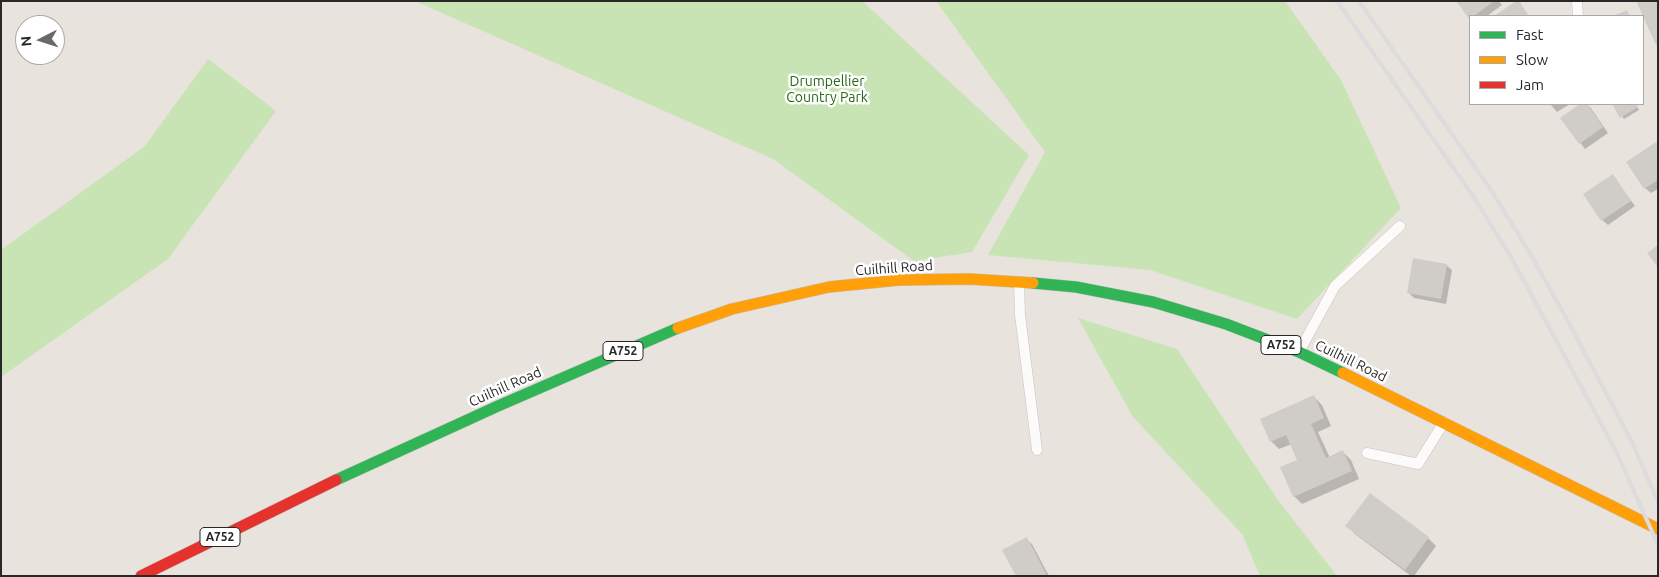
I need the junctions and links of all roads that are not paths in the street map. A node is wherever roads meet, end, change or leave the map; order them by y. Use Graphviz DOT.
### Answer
graph roads {
  1 [pos="1577,1"];
  2 [pos="1578,15"];
  3 [pos="1400,226"];
  4 [pos="1020,282"];
  5 [pos="1299,352"];
  6 [pos="1444,422"];
  7 [pos="1038,450"];
  8 [pos="1367,453"];
  9 [pos="1658,529"];
  10 [pos="141,576"];
  1 -- 2 [label="lane"];
  3 -- 5 [label="lane"];
  4 -- 5 [label="main road, Cuilhill Road / A752"];
  4 -- 7 [label="lane"];
  4 -- 10 [label="main road, Cuilhill Road / A752"];
  5 -- 6 [label="main road, Cuilhill Road / A752"];
  6 -- 8 [label="lane"];
  6 -- 9 [label="main road, Cuilhill Road / A752"];
}
